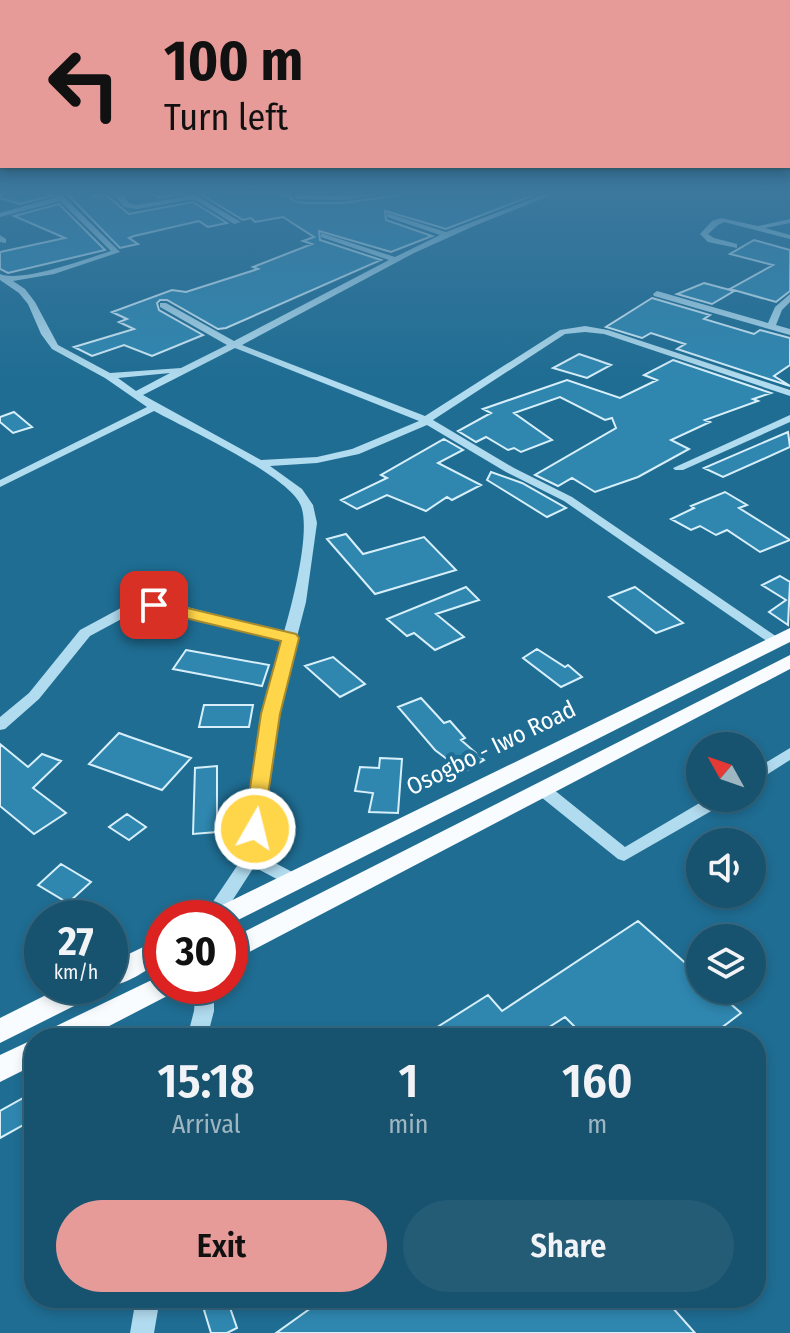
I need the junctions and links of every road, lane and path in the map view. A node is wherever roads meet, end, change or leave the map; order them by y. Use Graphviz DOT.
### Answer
graph roads {
  1 [pos="109,254"];
  2 [pos="380,254"];
  3 [pos="408,254"];
  4 [pos="397,260"];
  5 [pos="4,278"];
  6 [pos="657,294"];
  7 [pos="790,297"];
  8 [pos="163,305"];
  9 [pos="771,326"];
  10 [pos="790,332"];
  11 [pos="234,345"];
  12 [pos="185,369"];
  13 [pos="108,376"];
  14 [pos="790,393"];
  15 [pos="135,395"];
  16 [pos="154,407"];
  17 [pos="790,418"];
  18 [pos="426,421"];
  19 [pos="259,463"];
  20 [pos="679,468"];
  21 [pos="0,484"];
  22 [pos="783,637"];
  23 [pos="290,638"];
  24 [pos="790,661"];
  25 [pos="0,725"];
  26 [pos="790,753"];
  27 [pos="766,769"];
  28 [pos="542,789"];
  29 [pos="697,812"];
  30 [pos="251,858"];
  31 [pos="292,880"];
  32 [pos="223,900"];
  33 [pos="248,903"];
  34 [pos="248,942"];
  35 [pos="144,995"];
  36 [pos="53,1004"];
  37 [pos="202,1004"];
  38 [pos="80,1028"];
  39 [pos="199,1028"];
  40 [pos="0,1031"];
  41 [pos="24,1056"];
  42 [pos="0,1069"];
  43 [pos="146,1308"];
  44 [pos="142,1333"];
  1 -- 5 [label="street"];
  2 -- 4 [label="street"];
  3 -- 4 [label="street"];
  4 -- 11 [label="street"];
  5 -- 13 [label="street"];
  6 -- 9 [label="street"];
  7 -- 9 [label="street"];
  8 -- 11 [label="street"];
  9 -- 10 [label="street"];
  11 -- 12 [label="street"];
  11 -- 18 [label="street"];
  12 -- 13 [label="street"];
  12 -- 15 [label="street"];
  13 -- 15 [label="street"];
  14 -- 18 [label="street"];
  15 -- 16 [label="street"];
  16 -- 19 [label="street"];
  16 -- 21 [label="street"];
  17 -- 20 [label="street"];
  18 -- 19 [label="street"];
  18 -- 22 [label="street"];
  19 -- 23 [label="street"];
  22 -- 31 [label="main road, Osogbo - Iwo Road"];
  23 -- 25 [label="street"];
  23 -- 30 [label="street"];
  24 -- 28 [label="main road"];
  26 -- 27 [label="street"];
  28 -- 29 [label="street"];
  28 -- 34 [label="main road"];
  30 -- 31 [label="street"];
  30 -- 32 [label="street"];
  31 -- 33 [label="main road, Osogbo - Iwo Road"];
  35 -- 38 [label="main road"];
  36 -- 40 [label="main road"];
  37 -- 39 [label="street"];
  41 -- 42 [label="main road"];
  43 -- 44 [label="street"];
}
